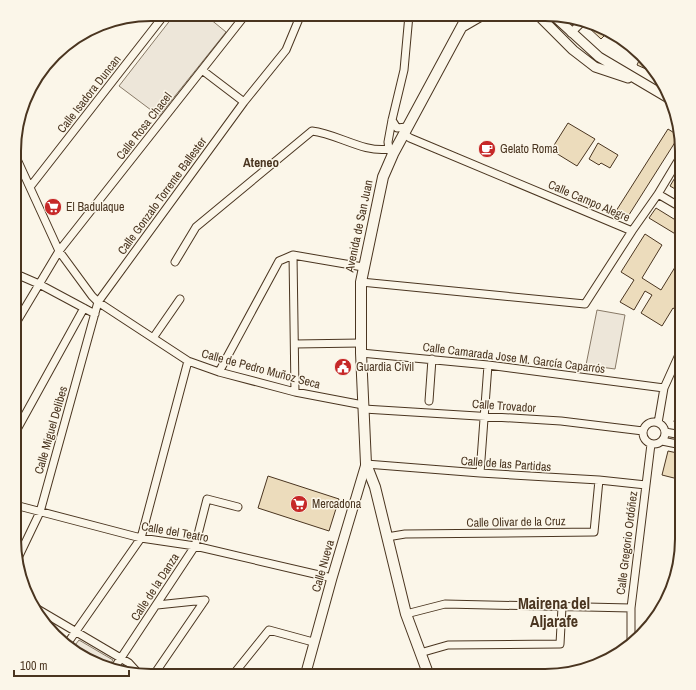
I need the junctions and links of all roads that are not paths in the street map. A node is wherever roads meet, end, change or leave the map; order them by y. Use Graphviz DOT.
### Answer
graph roads {
  1 [pos="160,21"];
  2 [pos="240,21"];
  3 [pos="298,21"];
  4 [pos="408,21"];
  5 [pos="465,21"];
  6 [pos="472,21"];
  7 [pos="544,21"];
  8 [pos="560,22"];
  9 [pos="579,25"];
  10 [pos="462,27"];
  11 [pos="571,33"];
  12 [pos="202,70"];
  13 [pos="647,84"];
  14 [pos="662,93"];
  15 [pos="244,102"];
  16 [pos="392,120"];
  17 [pos="406,130"];
  18 [pos="391,151"];
  19 [pos="675,166"];
  20 [pos="21,168"];
  21 [pos="30,187"];
  22 [pos="658,194"];
  23 [pos="675,204"];
  24 [pos="632,231"];
  25 [pos="59,251"];
  26 [pos="293,255"];
  27 [pos="175,262"];
  28 [pos="363,267"];
  29 [pos="21,276"];
  30 [pos="361,282"];
  31 [pos="39,284"];
  32 [pos="180,299"];
  33 [pos="98,302"];
  34 [pos="84,308"];
  35 [pos="95,314"];
  36 [pos="21,315"];
  37 [pos="153,338"];
  38 [pos="295,344"];
  39 [pos="361,348"];
  40 [pos="432,360"];
  41 [pos="188,361"];
  42 [pos="675,364"];
  43 [pos="488,365"];
  44 [pos="219,372"];
  45 [pos="664,388"];
  46 [pos="295,392"];
  47 [pos="429,401"];
  48 [pos="364,407"];
  49 [pos="484,416"];
  50 [pos="21,422"];
  51 [pos="658,423"];
  52 [pos="643,431"];
  53 [pos="665,432"];
  54 [pos="675,434"];
  55 [pos="662,442"];
  56 [pos="652,444"];
  57 [pos="675,444"];
  58 [pos="366,464"];
  59 [pos="480,473"];
  60 [pos="373,480"];
  61 [pos="599,480"];
  62 [pos="360,484"];
  63 [pos="646,485"];
  64 [pos="238,506"];
  65 [pos="21,507"];
  66 [pos="40,512"];
  67 [pos="387,537"];
  68 [pos="141,538"];
  69 [pos="195,546"];
  70 [pos="21,551"];
  71 [pos="332,578"];
  72 [pos="157,605"];
  73 [pos="562,606"];
  74 [pos="630,608"];
  75 [pos="45,613"];
  76 [pos="406,614"];
  77 [pos="76,632"];
  78 [pos="631,636"];
  79 [pos="69,640"];
  80 [pos="313,642"];
  81 [pos="420,654"];
  82 [pos="121,658"];
  83 [pos="117,665"];
  84 [pos="134,668"];
  85 [pos="158,669"];
  86 [pos="238,669"];
  87 [pos="307,669"];
  88 [pos="426,669"];
  1 -- 21 [label="street, Calle Isadora Duncan"];
  2 -- 12 [label="street, Calle Rosa Chacel"];
  3 -- 15 [label="street, Calle Gonzalo Torrente Ballester"];
  4 -- 16 [label="street"];
  5 -- 10 [label="main road, Avenida de San Juan"];
  6 -- 10 [label="main road"];
  7 -- 13 [label="street"];
  8 -- 11 [label="street"];
  9 -- 11 [label="street"];
  10 -- 17 [label="main road, Avenida de San Juan"];
  11 -- 13 [label="street"];
  12 -- 15 [label="street"];
  12 -- 25 [label="street, Calle Rosa Chacel"];
  13 -- 14 [label="street"];
  15 -- 33 [label="street, Calle Gonzalo Torrente Ballester"];
  16 -- 17 [label="street, Calle Campo Alegre"];
  16 -- 18 [label="street"];
  17 -- 18 [label="main road, Avenida de San Juan"];
  17 -- 24 [label="street, Calle Campo Alegre"];
  18 -- 27 [label="street"];
  18 -- 28 [label="main road, Avenida de San Juan"];
  19 -- 22 [label="street"];
  20 -- 21 [label="street, Calle de Pedro Muñoz Seca"];
  21 -- 25 [label="street, Calle de Pedro Muñoz Seca"];
  22 -- 23 [label="street"];
  22 -- 24 [label="street"];
  24 -- 30 [label="street, Calle Campo Alegre"];
  25 -- 31 [label="street, Calle Rosa Chacel"];
  25 -- 33 [label="street, Calle de Pedro Muñoz Seca"];
  26 -- 28 [label="street"];
  26 -- 38 [label="street"];
  26 -- 44 [label="street"];
  28 -- 30 [label="main road, Avenida de San Juan"];
  29 -- 31 [label="street"];
  30 -- 39 [label="main road, Avenida de San Juan"];
  31 -- 34 [label="street"];
  31 -- 36 [label="street, Calle Rosa Chacel"];
  32 -- 37 [label="street"];
  33 -- 35 [label="street, Calle Miguel Delibes"];
  33 -- 37 [label="street, Calle de Pedro Muñoz Seca"];
  34 -- 35 [label="street"];
  34 -- 50 [label="street"];
  35 -- 66 [label="street, Calle Miguel Delibes"];
  37 -- 41 [label="street, Calle de Pedro Muñoz Seca"];
  38 -- 39 [label="street, Calle Camarada Jose M. García Caparrós"];
  38 -- 46 [label="street"];
  39 -- 40 [label="street, Calle Camarada Jose M. García Caparrós"];
  39 -- 48 [label="main road, Avenida de San Juan"];
  40 -- 43 [label="street, Calle Camarada Jose M. García Caparrós"];
  40 -- 47 [label="street"];
  41 -- 44 [label="street, Calle de Pedro Muñoz Seca"];
  41 -- 68 [label="street"];
  42 -- 45 [label="street"];
  43 -- 45 [label="street, Calle Camarada Jose M. García Caparrós"];
  43 -- 49 [label="street"];
  44 -- 46 [label="street, Calle de Pedro Muñoz Seca"];
  45 -- 51 [label="street"];
  46 -- 48 [label="street, Calle de Pedro Muñoz Seca"];
  48 -- 49 [label="street, Calle Trovador"];
  48 -- 58 [label="main road, Avenida de San Juan"];
  49 -- 52 [label="street, Calle Trovador"];
  49 -- 59 [label="street"];
  51 -- 52 [label="street"];
  51 -- 53 [label="street"];
  52 -- 56 [label="street"];
  53 -- 54 [label="street"];
  53 -- 55 [label="street"];
  55 -- 56 [label="street"];
  55 -- 57 [label="street"];
  56 -- 63 [label="street, Calle Gregorio Ordóñez"];
  58 -- 59 [label="street, Calle de las Partidas"];
  58 -- 60 [label="main road"];
  58 -- 62 [label="street, Calle Nueva"];
  59 -- 61 [label="street, Calle de las Partidas"];
  60 -- 62 [label="street"];
  60 -- 67 [label="main road"];
  61 -- 63 [label="street, Calle de las Partidas"];
  61 -- 67 [label="street, Calle Olivar de la Cruz"];
  62 -- 71 [label="street, Calle Nueva"];
  63 -- 74 [label="street, Calle Gregorio Ordóñez"];
  64 -- 69 [label="street, Calle de la Danza"];
  65 -- 66 [label="street, Calle del Teatro"];
  66 -- 68 [label="street, Calle del Teatro"];
  66 -- 70 [label="street, Calle Miguel Delibes"];
  67 -- 76 [label="main road"];
  68 -- 69 [label="street, Calle del Teatro"];
  68 -- 77 [label="street"];
  69 -- 71 [label="street, Calle del Teatro"];
  69 -- 72 [label="street, Calle de la Danza"];
  71 -- 80 [label="street, Calle Nueva"];
  72 -- 82 [label="street, Calle de la Danza"];
  72 -- 85 [label="street"];
  73 -- 74 [label="street"];
  73 -- 76 [label="street"];
  73 -- 81 [label="street"];
  74 -- 78 [label="street, Calle Gregorio Ordóñez"];
  75 -- 77 [label="street"];
  76 -- 81 [label="main road"];
  77 -- 79 [label="street"];
  77 -- 82 [label="street"];
  80 -- 86 [label="street"];
  80 -- 87 [label="street, Calle Nueva"];
  81 -- 88 [label="main road"];
  82 -- 83 [label="street, Calle de la Danza"];
  82 -- 84 [label="street"];
}
